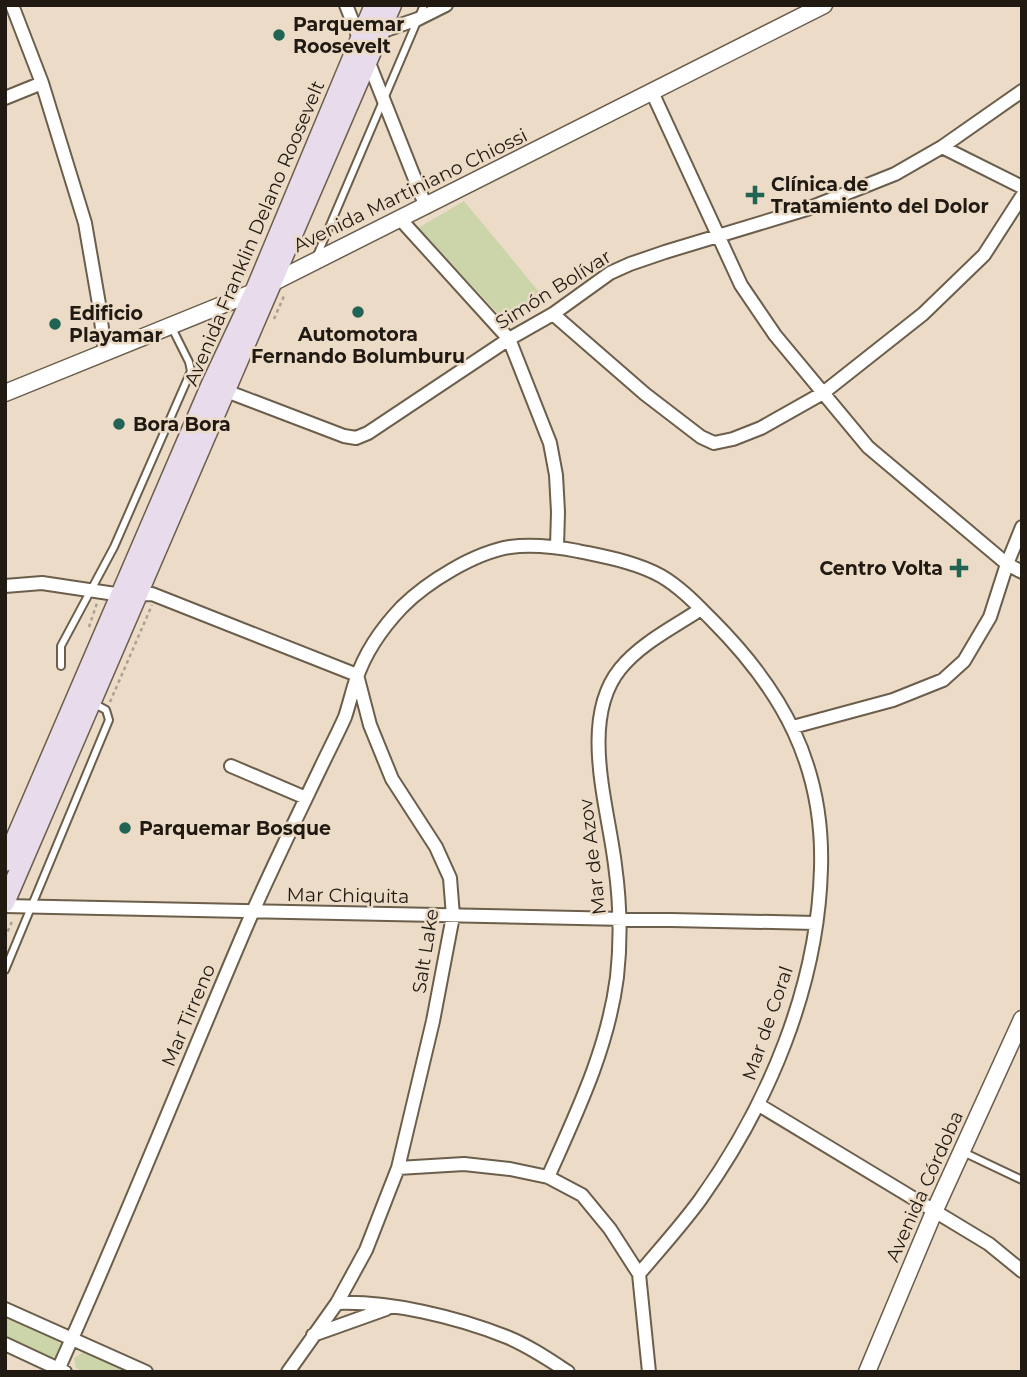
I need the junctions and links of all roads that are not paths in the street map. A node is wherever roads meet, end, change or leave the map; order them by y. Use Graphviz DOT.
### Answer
graph roads {
  1 [pos="12,5"];
  2 [pos="346,5"];
  3 [pos="374,5"];
  4 [pos="392,5"];
  5 [pos="424,5"];
  6 [pos="446,5"];
  7 [pos="824,5"];
  8 [pos="418,19"];
  9 [pos="380,32"];
  10 [pos="359,40"];
  11 [pos="368,61"];
  12 [pos="42,83"];
  13 [pos="1022,91"];
  14 [pos="652,92"];
  15 [pos="5,98"];
  16 [pos="383,102"];
  17 [pos="942,147"];
  18 [pos="1022,187"];
  19 [pos="1022,196"];
  20 [pos="426,207"];
  21 [pos="401,220"];
  22 [pos="717,236"];
  23 [pos="314,261"];
  24 [pos="272,283"];
  25 [pos="254,292"];
  26 [pos="553,314"];
  27 [pos="171,326"];
  28 [pos="509,339"];
  29 [pos="105,353"];
  30 [pos="226,391"];
  31 [pos="5,393"];
  32 [pos="822,393"];
  33 [pos="1022,527"];
  34 [pos="557,547"];
  35 [pos="1007,564"];
  36 [pos="1022,572"];
  37 [pos="5,586"];
  38 [pos="92,591"];
  39 [pos="130,595"];
  40 [pos="701,609"];
  41 [pos="61,666"];
  42 [pos="357,675"];
  43 [pos="92,702"];
  44 [pos="793,727"];
  45 [pos="231,766"];
  46 [pos="306,798"];
  47 [pos="18,836"];
  48 [pos="5,862"];
  49 [pos="5,905"];
  50 [pos="32,907"];
  51 [pos="252,912"];
  52 [pos="453,916"];
  53 [pos="619,920"];
  54 [pos="816,923"];
  55 [pos="5,970"];
  56 [pos="1022,1018"];
  57 [pos="758,1105"];
  58 [pos="962,1151"];
  59 [pos="398,1168"];
  60 [pos="548,1177"];
  61 [pos="1022,1180"];
  62 [pos="934,1212"];
  63 [pos="1022,1270"];
  64 [pos="639,1275"];
  65 [pos="358,1302"];
  66 [pos="337,1303"];
  67 [pos="390,1307"];
  68 [pos="5,1310"];
  69 [pos="358,1319"];
  70 [pos="313,1335"];
  71 [pos="72,1339"];
  72 [pos="5,1344"];
  73 [pos="60,1371"];
  74 [pos="146,1372"];
  75 [pos="288,1372"];
  76 [pos="568,1372"];
  77 [pos="649,1372"];
  78 [pos="867,1372"];
  1 -- 12 [label="street"];
  2 -- 10 [label="street"];
  3 -- 10 [label="main road, Avenida Franklin Delano Roosevelt"];
  4 -- 9 [label="main road, Avenida Franklin Delano Roosevelt"];
  5 -- 8 [label="lane"];
  6 -- 8 [label="street"];
  7 -- 14 [label="street, Avenida Martiniano Chiossi"];
  8 -- 9 [label="street"];
  8 -- 16 [label="lane"];
  9 -- 11 [label="main road, Avenida Franklin Delano Roosevelt"];
  10 -- 11 [label="street"];
  10 -- 25 [label="main road, Avenida Franklin Delano Roosevelt"];
  11 -- 16 [label="street"];
  11 -- 24 [label="main road, Avenida Franklin Delano Roosevelt"];
  12 -- 15 [label="street"];
  12 -- 29 [label="street"];
  13 -- 17 [label="street, Simón Bolívar"];
  14 -- 20 [label="street, Avenida Martiniano Chiossi"];
  14 -- 22 [label="street"];
  16 -- 20 [label="street"];
  16 -- 23 [label="lane"];
  17 -- 18 [label="street"];
  17 -- 22 [label="street, Simón Bolívar"];
  19 -- 32 [label="street"];
  20 -- 21 [label="street, Avenida Martiniano Chiossi"];
  21 -- 23 [label="street, Avenida Martiniano Chiossi"];
  21 -- 28 [label="street"];
  22 -- 26 [label="street, Simón Bolívar"];
  22 -- 32 [label="street"];
  23 -- 24 [label="street, Avenida Martiniano Chiossi"];
  24 -- 25 [label="street, Avenida Martiniano Chiossi"];
  24 -- 30 [label="main road, Avenida Franklin Delano Roosevelt"];
  25 -- 27 [label="street, Avenida Martiniano Chiossi"];
  25 -- 39 [label="main road, Avenida Franklin Delano Roosevelt"];
  26 -- 28 [label="street, Simón Bolívar"];
  26 -- 32 [label="street"];
  27 -- 29 [label="street, Avenida Martiniano Chiossi"];
  27 -- 38 [label="lane"];
  28 -- 30 [label="street, Simón Bolívar"];
  28 -- 34 [label="street"];
  29 -- 31 [label="street, Avenida Martiniano Chiossi"];
  30 -- 39 [label="main road, Avenida Franklin Delano Roosevelt"];
  32 -- 35 [label="street"];
  33 -- 35 [label="street"];
  34 -- 40 [label="street, Mar de Coral"];
  34 -- 42 [label="street, Mar de Coral"];
  35 -- 36 [label="street"];
  35 -- 44 [label="street"];
  37 -- 38 [label="street"];
  38 -- 39 [label="street"];
  38 -- 41 [label="lane"];
  39 -- 42 [label="street"];
  39 -- 43 [label="main road, Avenida Franklin Delano Roosevelt"];
  39 -- 47 [label="main road, Avenida Franklin Delano Roosevelt"];
  40 -- 44 [label="street, Mar de Coral"];
  40 -- 53 [label="street, Mar de Azov"];
  42 -- 46 [label="street, Mar Tirreno"];
  42 -- 52 [label="street, Salt Lake"];
  43 -- 47 [label="main road, Avenida Franklin Delano Roosevelt"];
  43 -- 50 [label="lane"];
  44 -- 54 [label="street, Mar de Coral"];
  45 -- 46 [label="street"];
  46 -- 51 [label="street, Mar Tirreno"];
  47 -- 48 [label="main road, Avenida Franklin Delano Roosevelt"];
  47 -- 49 [label="main road, Avenida Franklin Delano Roosevelt"];
  49 -- 50 [label="street, Mar Chiquita"];
  50 -- 51 [label="street, Mar Chiquita"];
  50 -- 55 [label="lane"];
  51 -- 52 [label="street, Mar Chiquita"];
  51 -- 71 [label="street, Mar Tirreno"];
  52 -- 53 [label="street, Mar Chiquita"];
  52 -- 59 [label="street, Salt Lake"];
  53 -- 54 [label="street, Mar Chiquita"];
  53 -- 60 [label="street, Mar de Azov"];
  54 -- 57 [label="street, Mar de Coral"];
  56 -- 58 [label="street, Avenida Córdoba"];
  57 -- 62 [label="street"];
  57 -- 64 [label="street, Mar de Coral"];
  58 -- 61 [label="lane"];
  58 -- 62 [label="street, Avenida Córdoba"];
  59 -- 60 [label="street"];
  59 -- 66 [label="street, Salt Lake"];
  60 -- 64 [label="street"];
  62 -- 63 [label="street"];
  62 -- 78 [label="street, Avenida Córdoba"];
  64 -- 77 [label="street"];
  65 -- 66 [label="street"];
  65 -- 67 [label="street"];
  65 -- 69 [label="street"];
  66 -- 70 [label="street, Salt Lake"];
  67 -- 69 [label="street"];
  67 -- 76 [label="street"];
  68 -- 71 [label="street"];
  69 -- 70 [label="street"];
  70 -- 75 [label="street, Salt Lake"];
  71 -- 73 [label="street, Mar Tirreno"];
  71 -- 74 [label="street"];
  72 -- 73 [label="street"];
}
